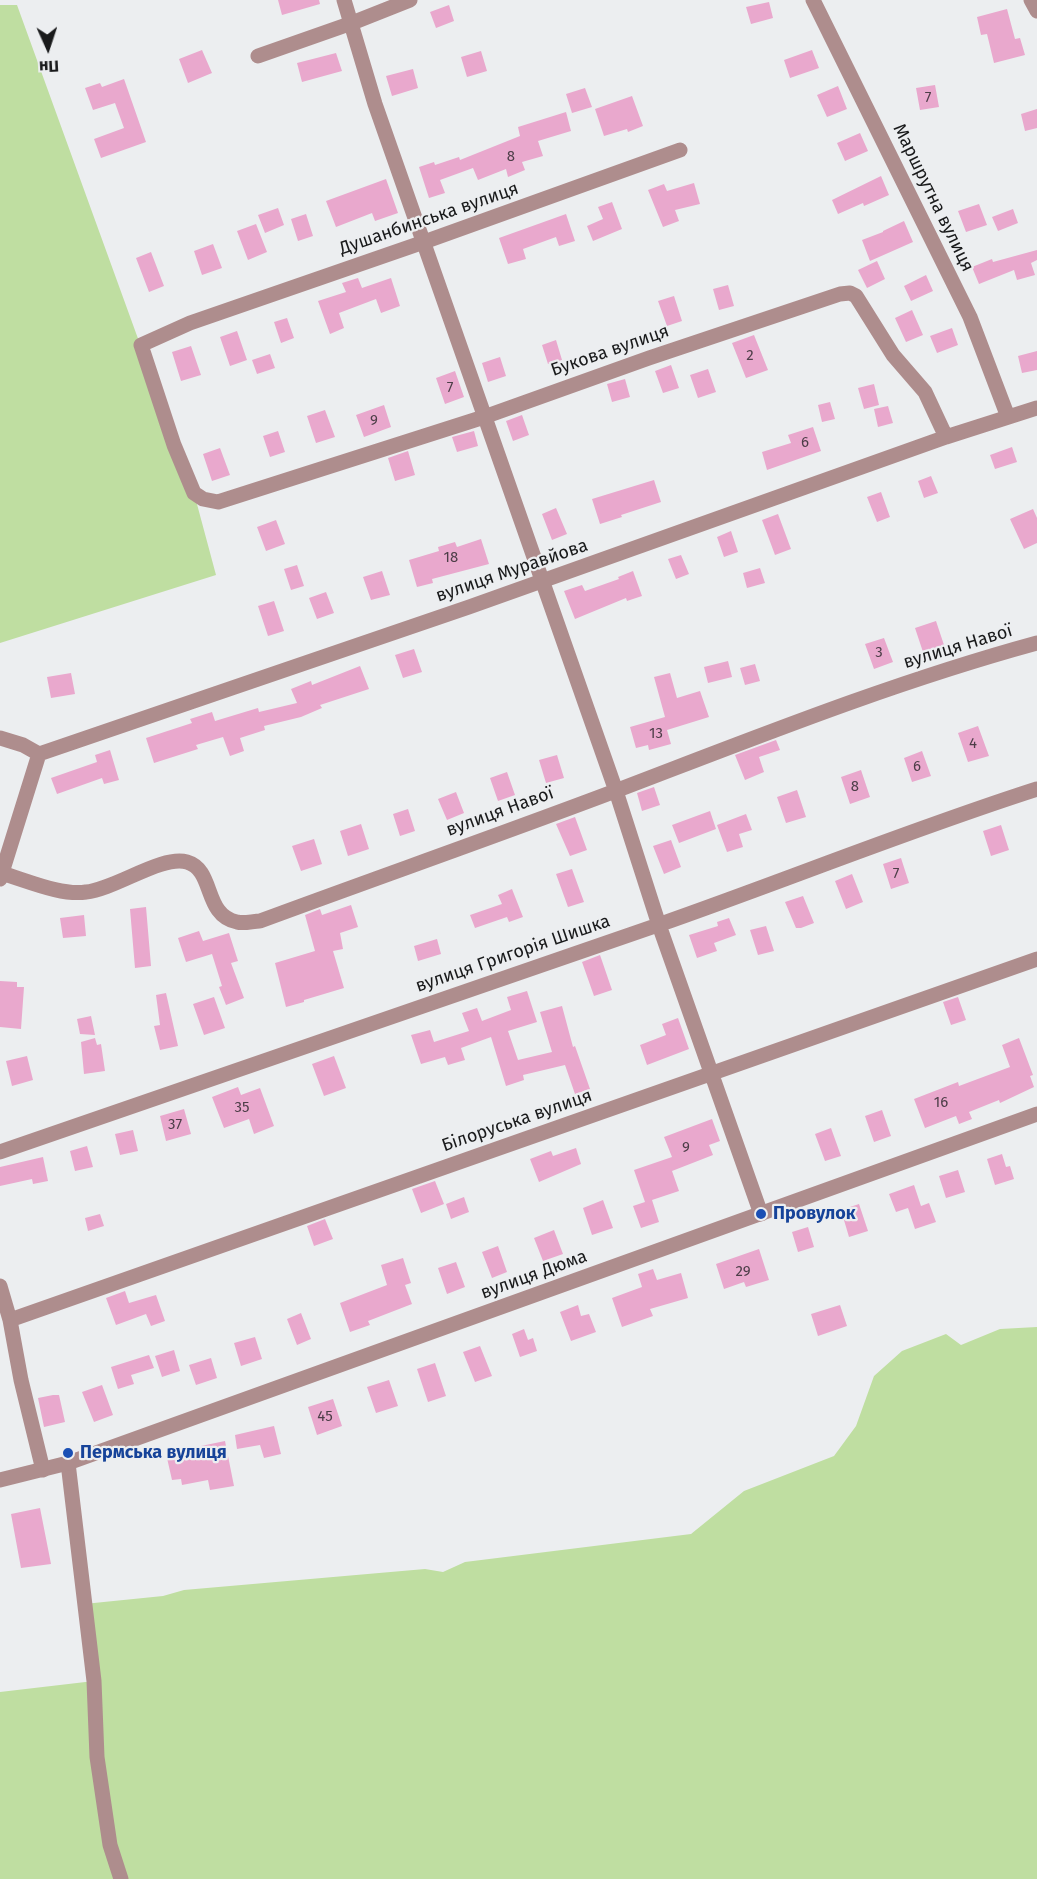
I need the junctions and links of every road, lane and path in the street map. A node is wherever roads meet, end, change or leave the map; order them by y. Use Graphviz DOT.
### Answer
graph roads {
  1 [pos="344,0"];
  2 [pos="410,0"];
  3 [pos="813,0"];
  4 [pos="1031,0"];
  5 [pos="1037,11"];
  6 [pos="352,23"];
  7 [pos="258,56"];
  8 [pos="680,150"];
  9 [pos="424,243"];
  10 [pos="1037,408"];
  11 [pos="484,417"];
  12 [pos="1008,417"];
  13 [pos="946,437"];
  14 [pos="218,502"];
  15 [pos="541,581"];
  16 [pos="1037,644"];
  17 [pos="0,738"];
  18 [pos="39,754"];
  19 [pos="1037,789"];
  20 [pos="616,791"];
  21 [pos="1,876"];
  22 [pos="659,925"];
  23 [pos="1037,959"];
  24 [pos="711,1074"];
  25 [pos="1037,1114"];
  26 [pos="0,1152"];
  27 [pos="761,1214"];
  28 [pos="0,1286"];
  29 [pos="10,1320"];
  30 [pos="68,1463"];
  31 [pos="43,1470"];
  32 [pos="0,1480"];
  33 [pos="121,1879"];
  1 -- 6 [label="street"];
  2 -- 6 [label="street"];
  3 -- 12 [label="street, Маршрутна вулиця"];
  4 -- 5 [label="street"];
  6 -- 7 [label="street"];
  6 -- 9 [label="street"];
  8 -- 9 [label="street, Душанбинська вулиця"];
  9 -- 11 [label="street"];
  9 -- 14 [label="street, Душанбинська вулиця"];
  10 -- 12 [label="street, вулиця Муравйова"];
  11 -- 13 [label="street, Букова вулиця"];
  11 -- 14 [label="street, Букова вулиця"];
  11 -- 15 [label="street"];
  12 -- 13 [label="street, вулиця Муравйова"];
  13 -- 15 [label="street, вулиця Муравйова"];
  15 -- 18 [label="street, вулиця Муравйова"];
  15 -- 20 [label="street"];
  16 -- 20 [label="street, вулиця Навої"];
  17 -- 18 [label="street"];
  18 -- 21 [label="street"];
  19 -- 22 [label="street, вулиця Григорія Шишка"];
  20 -- 21 [label="street, вулиця Навої"];
  20 -- 22 [label="street"];
  22 -- 24 [label="street"];
  22 -- 26 [label="street, вулиця Григорія Шишка"];
  23 -- 24 [label="street, Білоруська вулиця"];
  24 -- 27 [label="street"];
  24 -- 29 [label="street, Білоруська вулиця"];
  25 -- 27 [label="street, вулиця Дюма"];
  27 -- 30 [label="street, вулиця Дюма"];
  28 -- 29 [label="street"];
  29 -- 31 [label="street"];
  30 -- 31 [label="street, вулиця Дюма"];
  30 -- 33 [label="street"];
  31 -- 32 [label="street, вулиця Дюма"];
}
